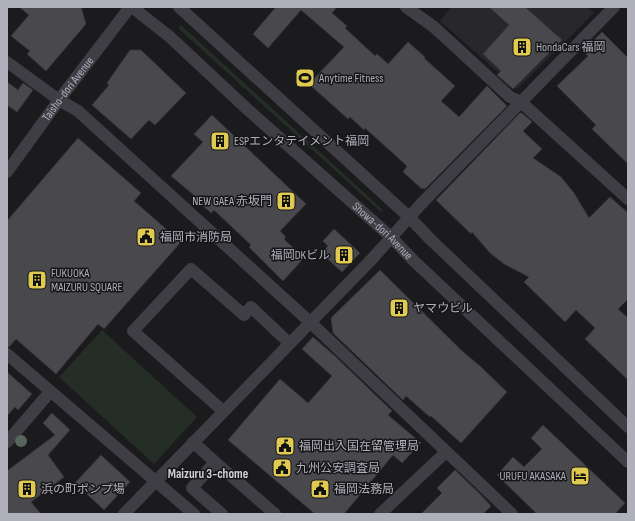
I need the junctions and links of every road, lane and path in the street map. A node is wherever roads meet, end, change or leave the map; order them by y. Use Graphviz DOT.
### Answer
graph roads {
  1 [pos="131,7"];
  2 [pos="179,7"];
  3 [pos="406,7"];
  4 [pos="614,7"];
  5 [pos="7,62"];
  6 [pos="59,100"];
  7 [pos="522,102"];
  8 [pos="7,172"];
  9 [pos="628,199"];
  10 [pos="409,217"];
  11 [pos="391,237"];
  12 [pos="310,322"];
  13 [pos="289,343"];
  14 [pos="7,354"];
  15 [pos="50,392"];
  16 [pos="223,411"];
  17 [pos="628,427"];
  18 [pos="7,442"];
  19 [pos="193,442"];
  20 [pos="446,452"];
  21 [pos="215,462"];
  22 [pos="628,462"];
  23 [pos="155,481"];
  24 [pos="124,514"];
  25 [pos="194,514"];
  26 [pos="222,514"];
  27 [pos="275,514"];
  28 [pos="380,514"];
  29 [pos="512,514"];
  1 -- 6 [label="street, Taisho-dori Avenue"];
  1 -- 11 [label="street, Showa-dori Avenue"];
  2 -- 10 [label="street"];
  3 -- 7 [label="street"];
  4 -- 7 [label="street"];
  5 -- 6 [label="street"];
  6 -- 8 [label="street, Taisho-dori Avenue"];
  6 -- 12 [label="street"];
  7 -- 9 [label="street"];
  7 -- 10 [label="street"];
  10 -- 11 [label="street"];
  10 -- 17 [label="street"];
  11 -- 12 [label="street"];
  11 -- 22 [label="street, Showa-dori Avenue"];
  12 -- 13 [label="street"];
  12 -- 20 [label="street"];
  13 -- 16 [label="street"];
  13 -- 16 [label="street"];
  14 -- 15 [label="street"];
  15 -- 18 [label="street"];
  15 -- 23 [label="street"];
  16 -- 19 [label="street"];
  19 -- 21 [label="street"];
  19 -- 23 [label="street"];
  20 -- 28 [label="street"];
  20 -- 29 [label="street"];
  21 -- 26 [label="street"];
  21 -- 27 [label="street"];
  23 -- 24 [label="street"];
  23 -- 25 [label="street"];
}
